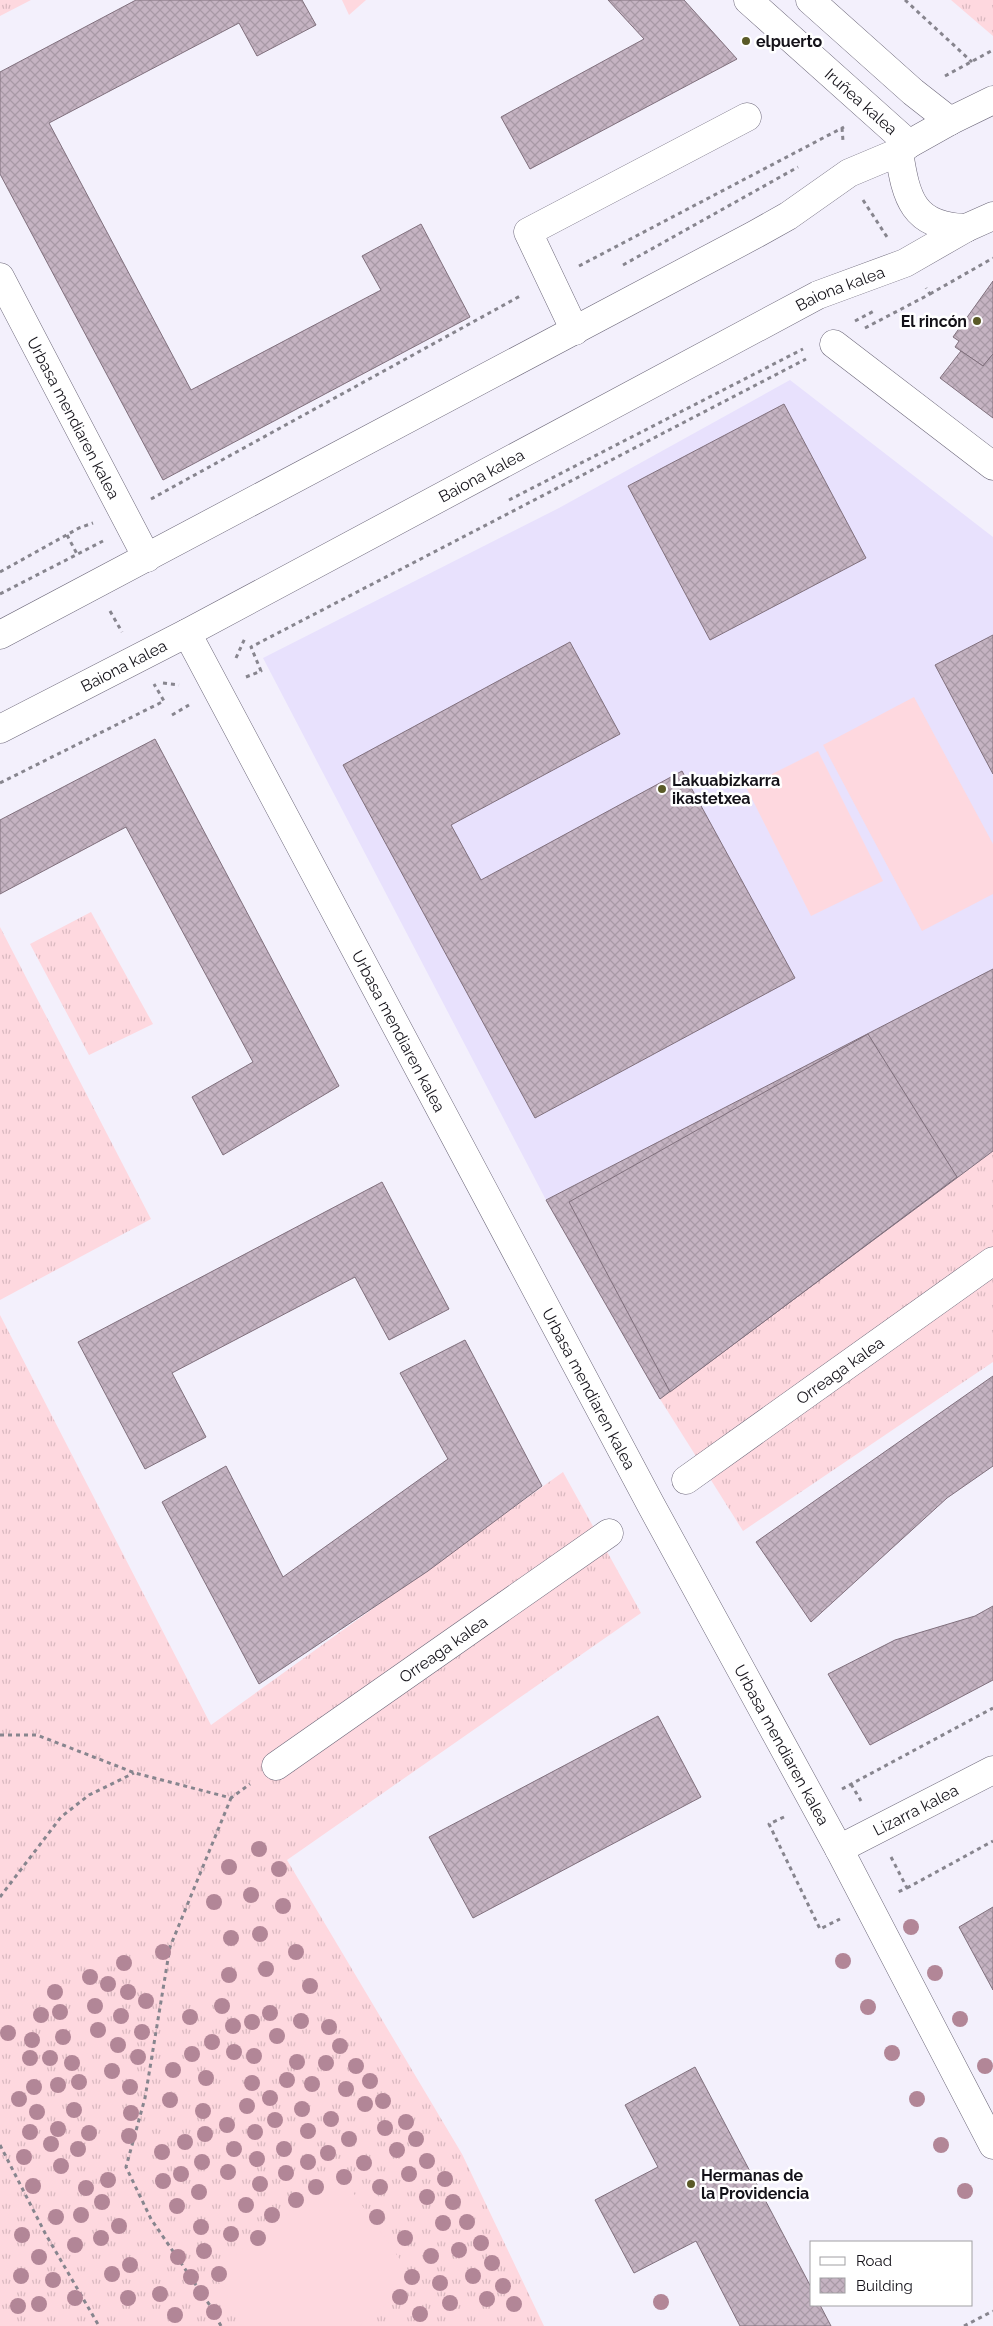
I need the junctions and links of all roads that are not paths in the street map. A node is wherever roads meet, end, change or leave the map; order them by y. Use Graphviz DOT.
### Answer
graph roads {
  1 [pos="748,0"];
  2 [pos="810,0"];
  3 [pos="993,101"];
  4 [pos="747,117"];
  5 [pos="950,121"];
  6 [pos="904,148"];
  7 [pos="993,216"];
  8 [pos="966,228"];
  9 [pos="0,277"];
  10 [pos="575,331"];
  11 [pos="842,334"];
  12 [pos="993,466"];
  13 [pos="147,558"];
  14 [pos="187,633"];
  15 [pos="0,635"];
  16 [pos="0,729"];
  17 [pos="993,1261"];
  18 [pos="686,1480"];
  19 [pos="609,1533"];
  20 [pos="276,1766"];
  21 [pos="993,1770"];
  22 [pos="839,1850"];
  23 [pos="993,2145"];
  1 -- 6 [label="street, Iruñea kalea"];
  2 -- 5 [label="street"];
  3 -- 5 [label="street"];
  4 -- 10 [label="street"];
  5 -- 6 [label="street"];
  6 -- 8 [label="street, Baiona kalea"];
  6 -- 10 [label="street"];
  7 -- 8 [label="street, Baiona kalea"];
  8 -- 14 [label="street, Baiona kalea"];
  9 -- 13 [label="street, Urbasa mendiaren kalea"];
  10 -- 13 [label="street"];
  11 -- 12 [label="street"];
  13 -- 15 [label="street"];
  14 -- 16 [label="street, Baiona kalea"];
  14 -- 22 [label="street, Urbasa mendiaren kalea"];
  17 -- 18 [label="street, Orreaga kalea"];
  19 -- 20 [label="street, Orreaga kalea"];
  21 -- 22 [label="street, Lizarra kalea"];
  22 -- 23 [label="street, Urbasa mendiaren kalea"];
}
